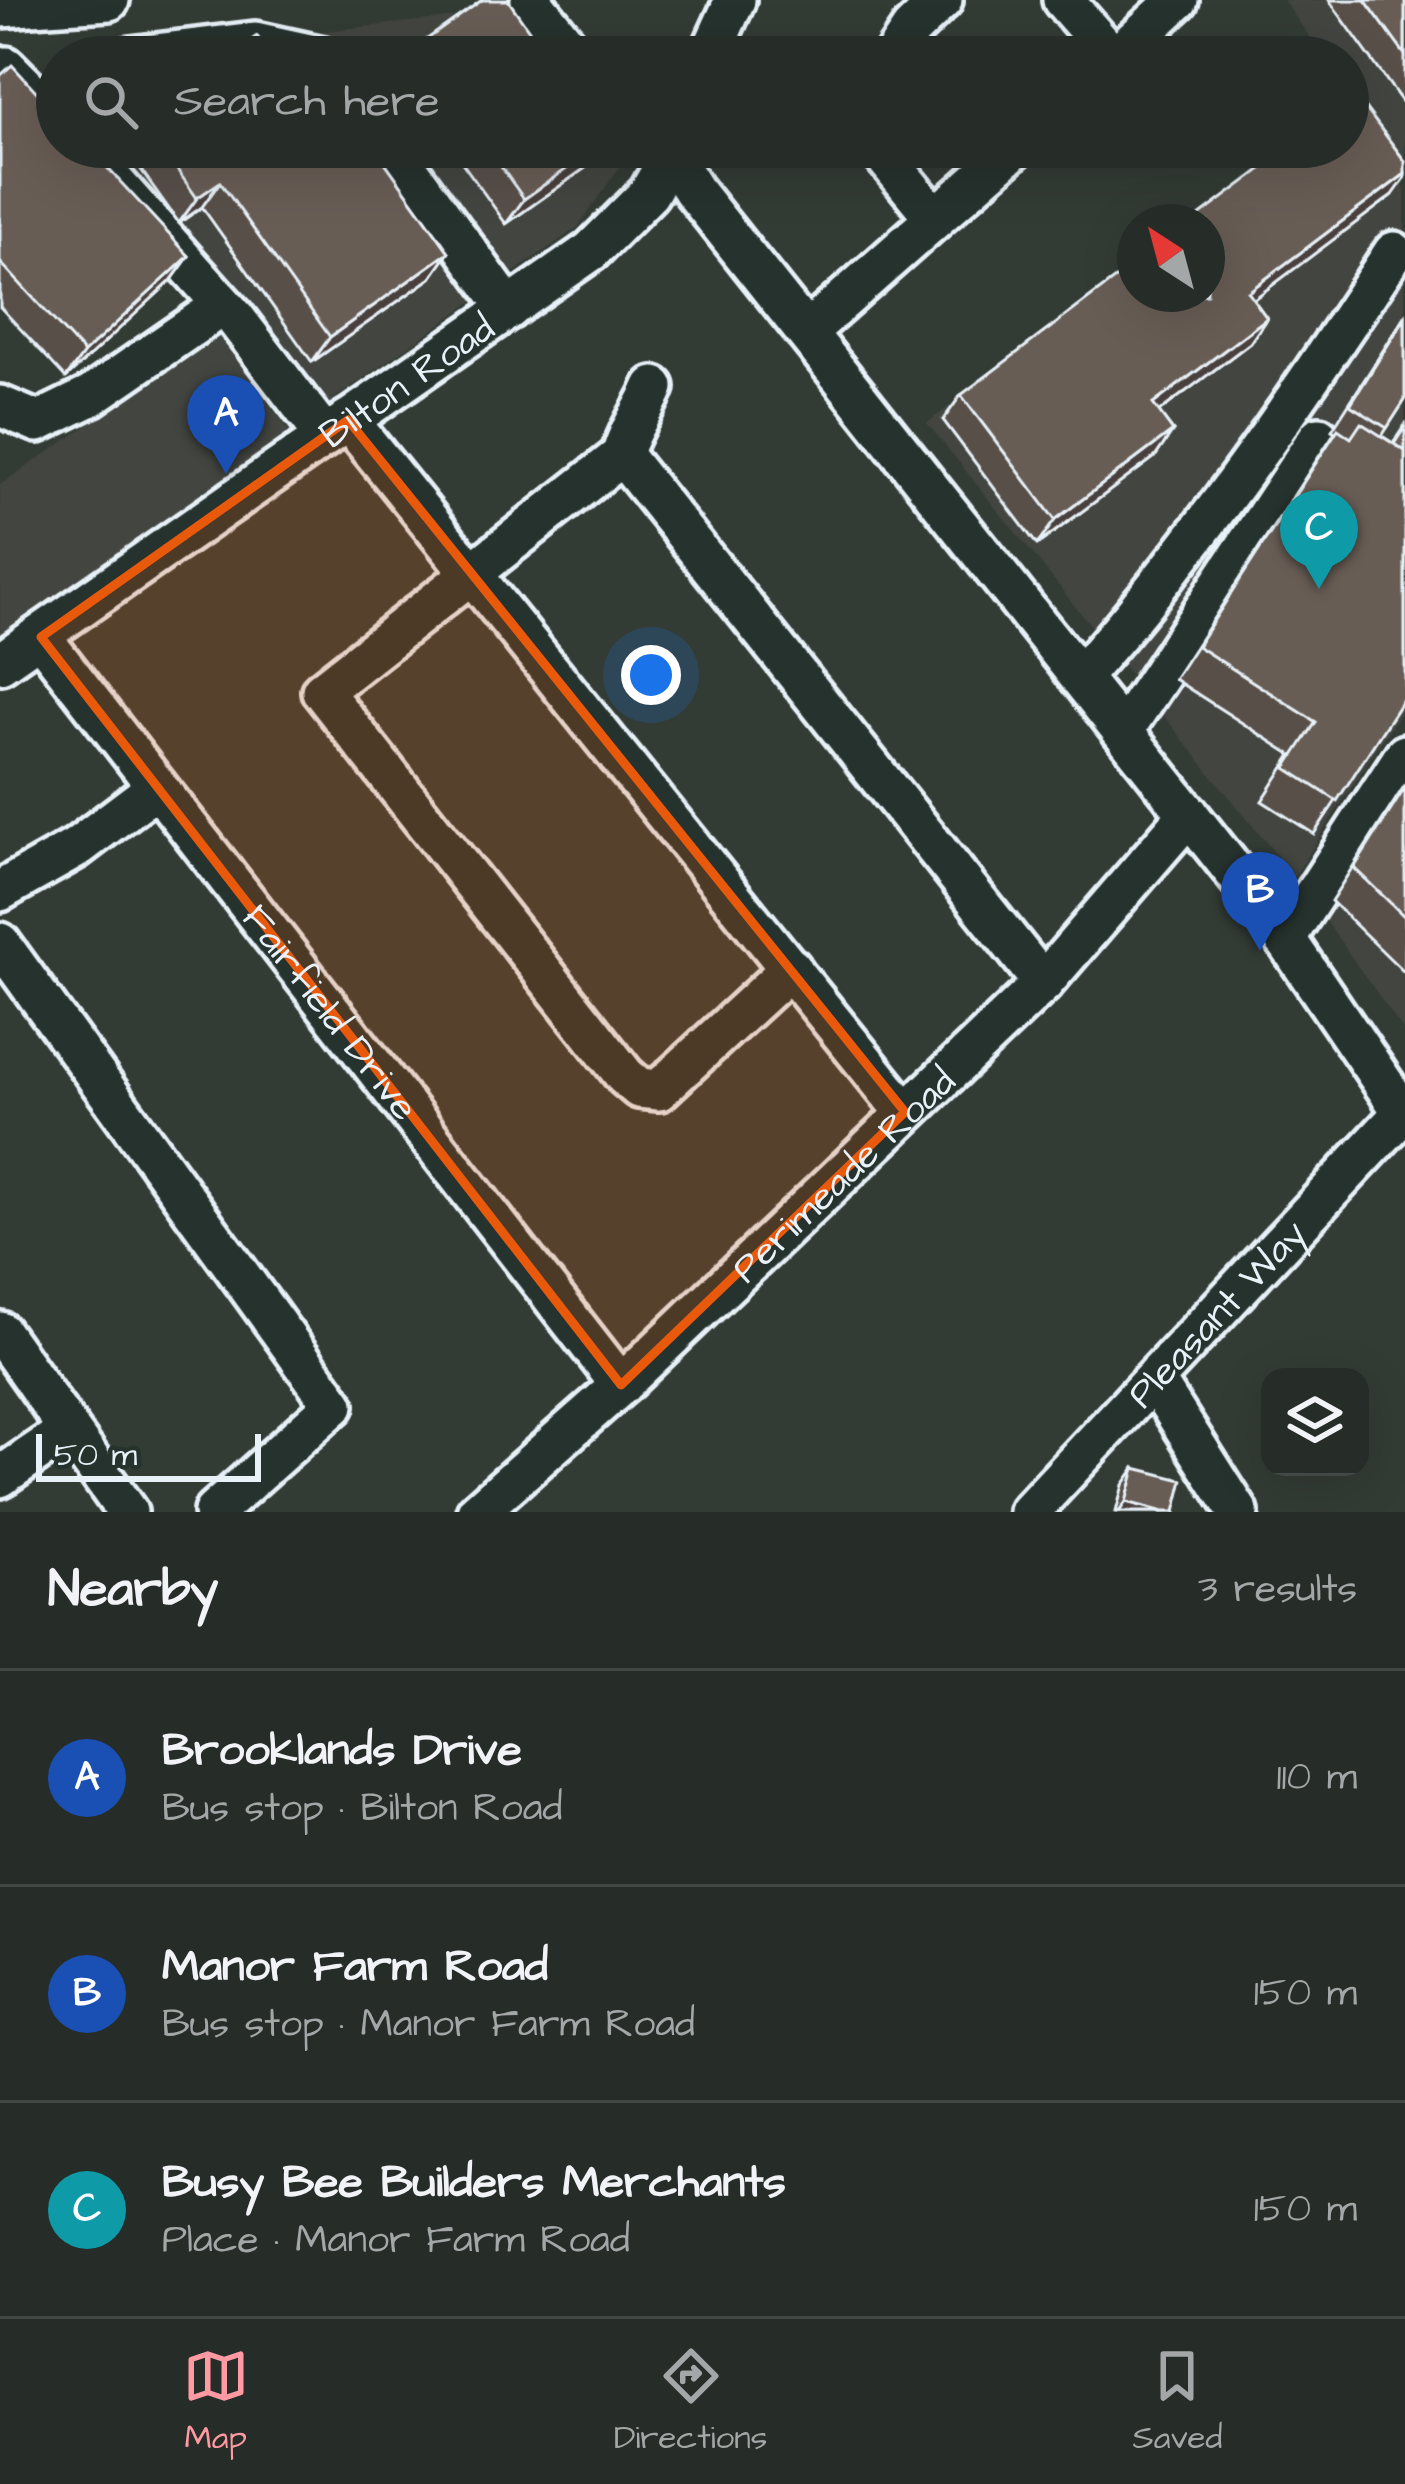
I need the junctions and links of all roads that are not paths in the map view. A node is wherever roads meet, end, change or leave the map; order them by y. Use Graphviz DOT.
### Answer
graph roads {
  1 [pos="109,0"];
  2 [pos="531,0"];
  3 [pos="735,0"];
  4 [pos="942,0"];
  5 [pos="1063,0"];
  6 [pos="1178,0"];
  7 [pos="0,8"];
  8 [pos="559,36"];
  9 [pos="719,36"];
  10 [pos="907,36"];
  11 [pos="1095,36"];
  12 [pos="1138,36"];
  13 [pos="0,68"];
  14 [pos="36,97"];
  15 [pos="102,168"];
  16 [pos="407,168"];
  17 [pos="662,168"];
  18 [pos="681,168"];
  19 [pos="894,168"];
  20 [pos="992,168"];
  21 [pos="935,218"];
  22 [pos="1394,252"];
  23 [pos="223,304"];
  24 [pos="509,309"];
  25 [pos="808,331"];
  26 [pos="653,387"];
  27 [pos="0,406"];
  28 [pos="337,428"];
  29 [pos="1319,436"];
  30 [pos="622,454"];
  31 [pos="471,571"];
  32 [pos="41,638"];
  33 [pos="0,663"];
  34 [pos="1080,676"];
  35 [pos="1123,731"];
  36 [pos="1405,755"];
  37 [pos="157,787"];
  38 [pos="1189,814"];
  39 [pos="0,891"];
  40 [pos="1285,939"];
  41 [pos="0,944"];
  42 [pos="791,968"];
  43 [pos="1043,983"];
  44 [pos="905,1112"];
  45 [pos="1404,1114"];
  46 [pos="0,1332"];
  47 [pos="1155,1381"];
  48 [pos="621,1384"];
  49 [pos="69,1430"];
  50 [pos="0,1478"];
  51 [pos="127,1512"];
  52 [pos="214,1512"];
  53 [pos="477,1512"];
  54 [pos="1029,1512"];
  55 [pos="1238,1512"];
  1 -- 7 [label="street"];
  2 -- 8 [label="street"];
  3 -- 9 [label="street"];
  4 -- 10 [label="street"];
  5 -- 11 [label="street"];
  6 -- 12 [label="street"];
  13 -- 14 [label="street"];
  15 -- 23 [label="street"];
  16 -- 24 [label="street"];
  17 -- 24 [label="street, Bilton Road"];
  18 -- 25 [label="street"];
  19 -- 21 [label="street"];
  20 -- 21 [label="street"];
  21 -- 25 [label="street"];
  22 -- 34 [label="street"];
  23 -- 27 [label="street"];
  23 -- 28 [label="street"];
  24 -- 28 [label="street, Bilton Road"];
  25 -- 34 [label="street"];
  26 -- 30 [label="street"];
  28 -- 31 [label="street"];
  28 -- 32 [label="street, Bilton Road"];
  29 -- 35 [label="street"];
  30 -- 31 [label="street"];
  30 -- 43 [label="street"];
  31 -- 42 [label="street"];
  31 -- 42 [label="street"];
  32 -- 33 [label="street, Bilton Road"];
  32 -- 37 [label="street, Fairfield Drive"];
  34 -- 35 [label="street"];
  35 -- 38 [label="street"];
  36 -- 40 [label="street"];
  37 -- 39 [label="street"];
  37 -- 48 [label="street, Fairfield Drive"];
  38 -- 40 [label="street"];
  38 -- 43 [label="street, Perimeade Road"];
  40 -- 45 [label="street"];
  41 -- 52 [label="street"];
  42 -- 44 [label="street"];
  43 -- 44 [label="street, Perimeade Road"];
  44 -- 48 [label="street, Perimeade Road"];
  45 -- 47 [label="street, Pleasant Way"];
  46 -- 49 [label="street"];
  47 -- 54 [label="street, Pleasant Way"];
  47 -- 55 [label="street"];
  48 -- 53 [label="street, Perimeade Road"];
  49 -- 50 [label="street"];
  49 -- 51 [label="street"];
}
